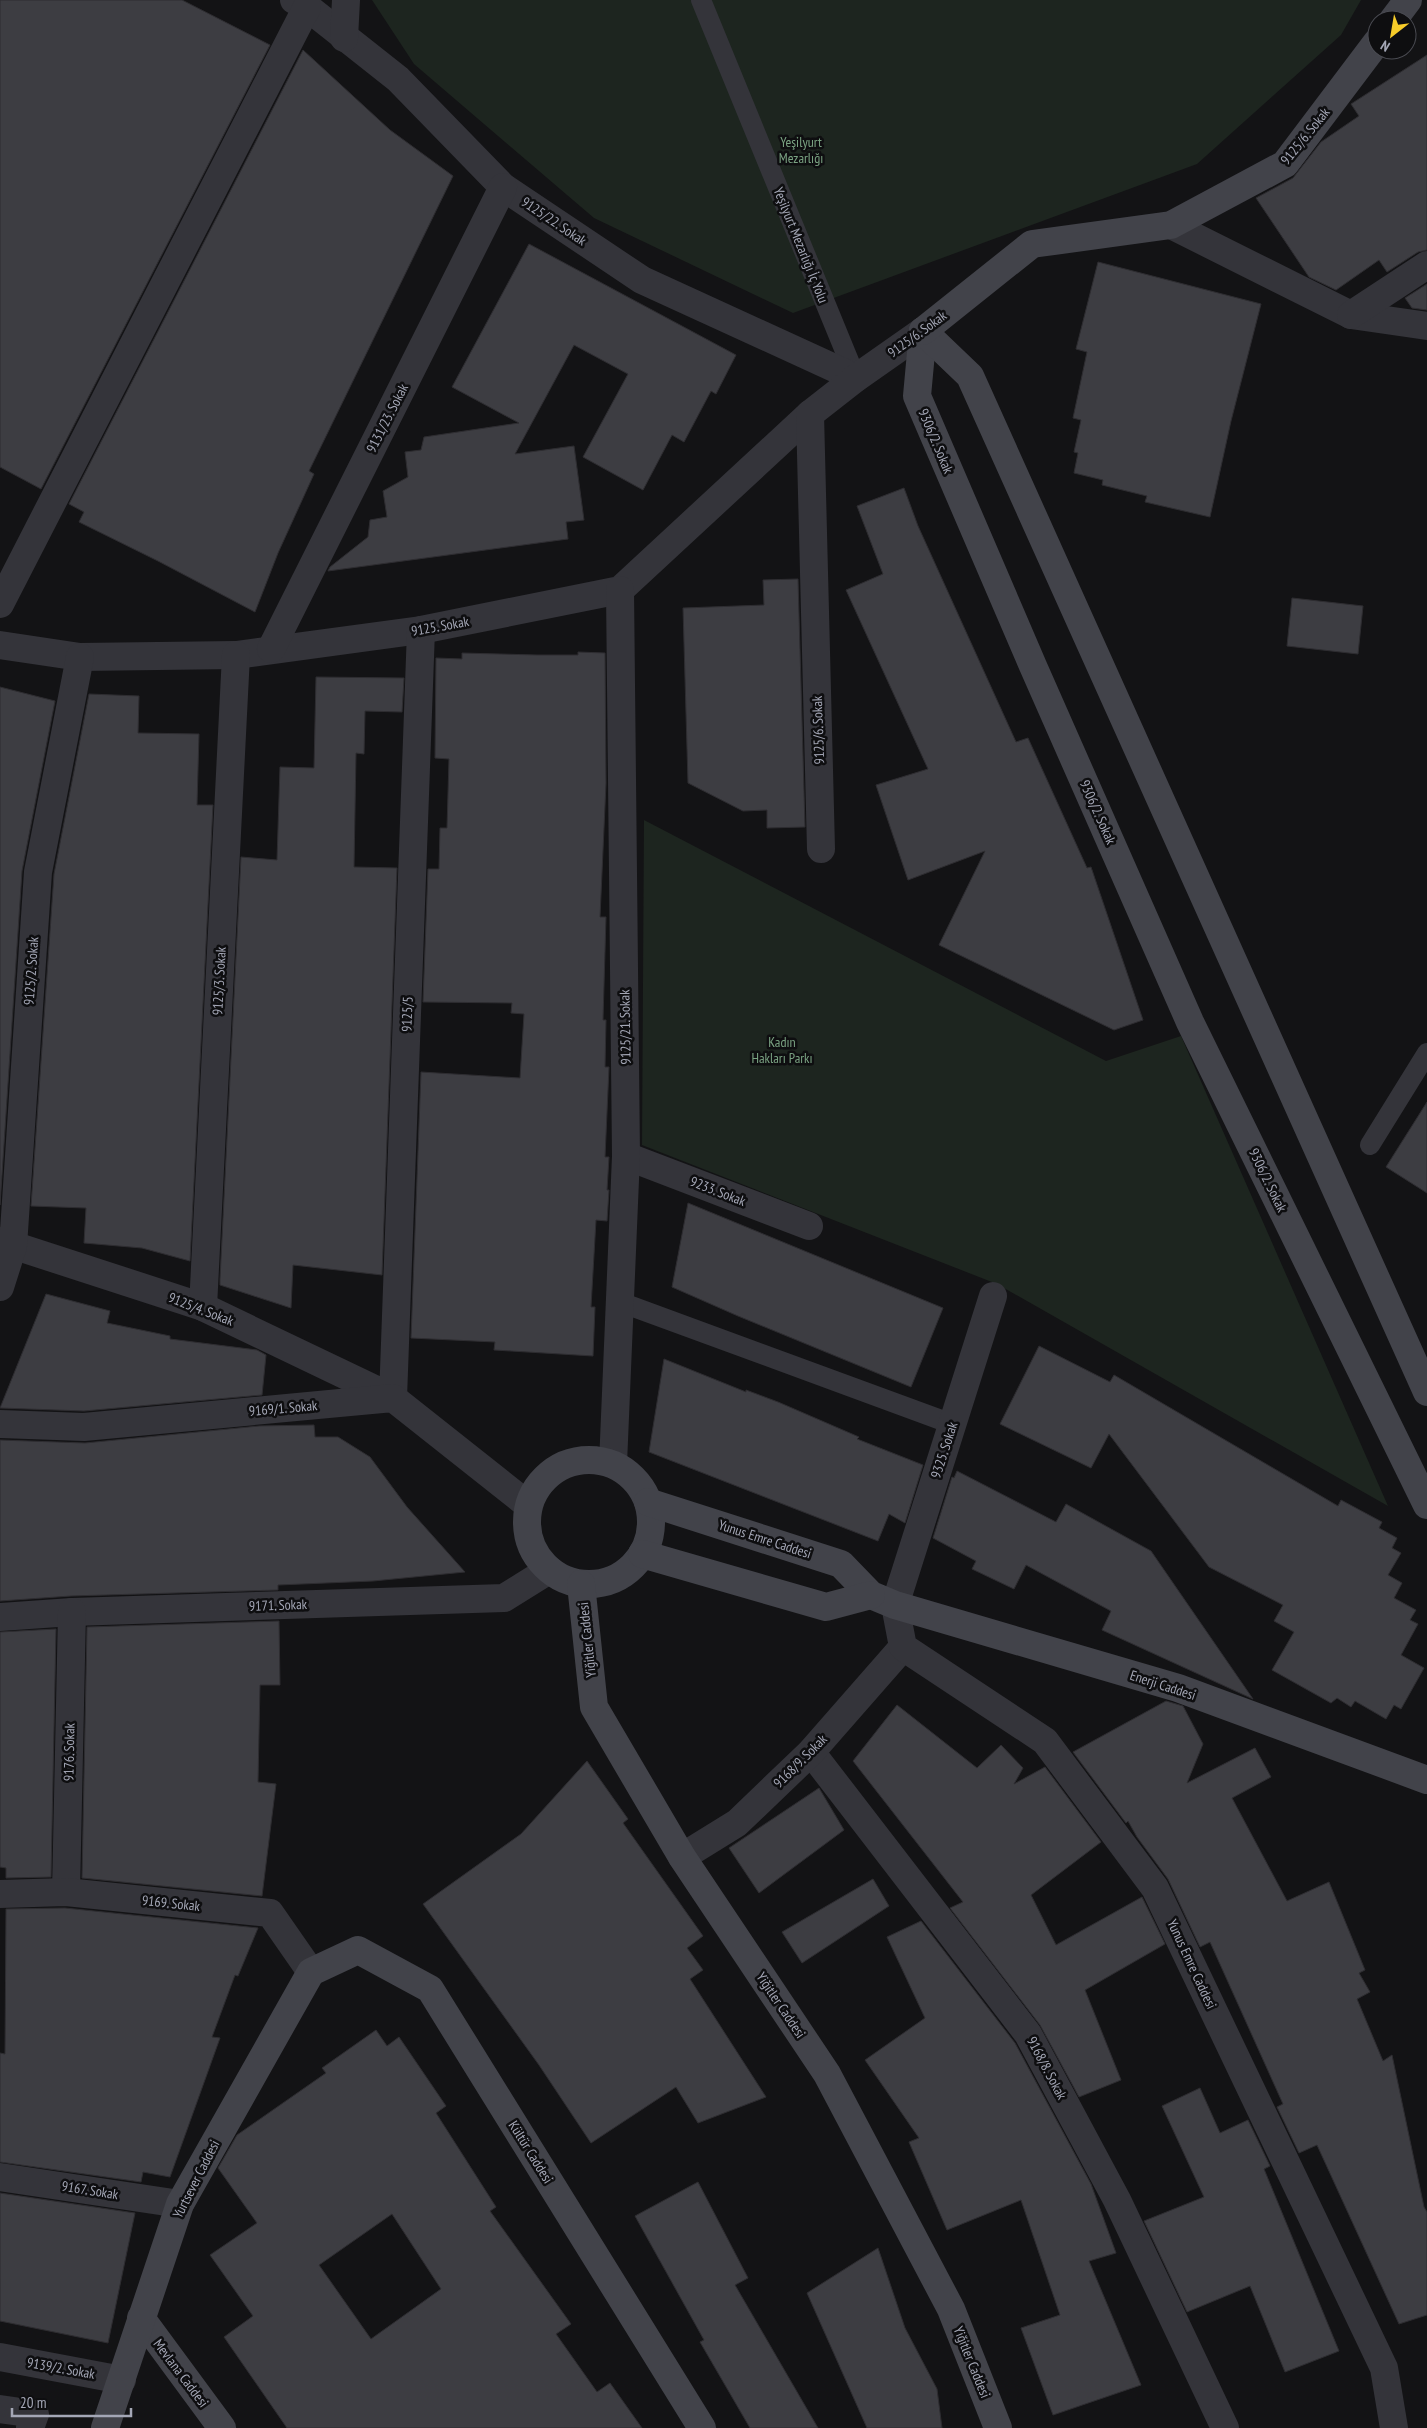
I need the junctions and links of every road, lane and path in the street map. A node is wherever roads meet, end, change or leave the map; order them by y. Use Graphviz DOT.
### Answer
graph roads {
  1 [pos="346,0"];
  2 [pos="701,0"];
  3 [pos="301,4"];
  4 [pos="344,38"];
  5 [pos="1367,55"];
  6 [pos="503,187"];
  7 [pos="1171,225"];
  8 [pos="1427,265"];
  9 [pos="1351,315"];
  10 [pos="1427,326"];
  11 [pos="923,331"];
  12 [pos="856,378"];
  13 [pos="810,414"];
  14 [pos="620,590"];
  15 [pos="0,604"];
  16 [pos="421,630"];
  17 [pos="0,645"];
  18 [pos="271,649"];
  19 [pos="236,655"];
  20 [pos="80,657"];
  21 [pos="821,849"];
  22 [pos="1427,1053"];
  23 [pos="1370,1144"];
  24 [pos="626,1156"];
  25 [pos="809,1226"];
  26 [pos="6,1244"];
  27 [pos="0,1287"];
  28 [pos="993,1296"];
  29 [pos="620,1302"];
  30 [pos="203,1307"];
  31 [pos="1420,1360"];
  32 [pos="1427,1392"];
  33 [pos="393,1398"];
  34 [pos="0,1424"];
  35 [pos="952,1424"];
  36 [pos="613,1464"];
  37 [pos="648,1502"];
  38 [pos="528,1505"];
  39 [pos="1427,1505"];
  40 [pos="642,1554"];
  41 [pos="549,1570"];
  42 [pos="581,1584"];
  43 [pos="883,1600"];
  44 [pos="72,1612"];
  45 [pos="0,1617"];
  46 [pos="903,1647"];
  47 [pos="811,1752"];
  48 [pos="1427,1780"];
  49 [pos="682,1857"];
  50 [pos="66,1892"];
  51 [pos="0,1894"];
  52 [pos="310,1972"];
  53 [pos="0,2177"];
  54 [pos="180,2204"];
  55 [pos="140,2318"];
  56 [pos="0,2357"];
  57 [pos="122,2380"];
  58 [pos="0,2409"];
  59 [pos="1224,2425"];
  60 [pos="30,2428"];
  61 [pos="105,2428"];
  62 [pos="222,2428"];
  63 [pos="702,2428"];
  64 [pos="998,2428"];
  65 [pos="1394,2428"];
  1 -- 4 [label="street"];
  2 -- 12 [label="lane, Yeşilyurt Mezarlığı İç Yolu"];
  3 -- 4 [label="street, 9125/22. Sokak"];
  3 -- 15 [label="street"];
  4 -- 6 [label="street, 9125/22. Sokak"];
  5 -- 7 [label="main road, 9125/6. Sokak"];
  6 -- 12 [label="street, 9125/22. Sokak"];
  6 -- 18 [label="street, 9131/23. Sokak"];
  7 -- 9 [label="street"];
  7 -- 11 [label="main road, 9125/6. Sokak"];
  8 -- 9 [label="street"];
  9 -- 10 [label="street"];
  11 -- 12 [label="street, 9125/6. Sokak"];
  11 -- 31 [label="main road"];
  11 -- 39 [label="main road, 9306/2. Sokak"];
  12 -- 13 [label="street, 9125/6. Sokak"];
  13 -- 14 [label="street"];
  13 -- 21 [label="street, 9125/6. Sokak"];
  14 -- 16 [label="street, 9125. Sokak"];
  14 -- 24 [label="street, 9125/21. Sokak"];
  16 -- 18 [label="street, 9125. Sokak"];
  16 -- 33 [label="street, 9125/5"];
  17 -- 20 [label="street, 9125. Sokak"];
  18 -- 19 [label="street, 9125. Sokak"];
  19 -- 20 [label="street, 9125. Sokak"];
  19 -- 30 [label="street, 9125/3. Sokak"];
  20 -- 26 [label="street, 9125/2. Sokak"];
  22 -- 23 [label="lane"];
  24 -- 25 [label="street, 9233. Sokak"];
  24 -- 29 [label="street, 9125/21. Sokak"];
  26 -- 27 [label="street, 9125/2. Sokak"];
  26 -- 30 [label="street, 9125/4. Sokak"];
  28 -- 35 [label="street, 9325. Sokak"];
  29 -- 35 [label="lane"];
  29 -- 36 [label="street, 9125/21. Sokak"];
  30 -- 33 [label="street, 9125/4. Sokak"];
  31 -- 32 [label="main road"];
  33 -- 34 [label="street, 9169/1. Sokak"];
  33 -- 38 [label="street"];
  35 -- 43 [label="street, 9325. Sokak"];
  36 -- 37 [label="main road"];
  36 -- 38 [label="main road"];
  37 -- 40 [label="main road"];
  37 -- 43 [label="main road, Yunus Emre Caddesi"];
  38 -- 41 [label="main road"];
  40 -- 42 [label="main road"];
  40 -- 43 [label="main road"];
  41 -- 42 [label="main road"];
  41 -- 44 [label="street, 9171. Sokak"];
  42 -- 49 [label="main road, Yiğitler Caddesi"];
  43 -- 46 [label="street"];
  43 -- 48 [label="main road, Enerji Caddesi"];
  44 -- 45 [label="street, 9171. Sokak"];
  44 -- 50 [label="street, 9176. Sokak"];
  46 -- 47 [label="street, 9168/9. Sokak"];
  46 -- 65 [label="street, Yunus Emre Caddesi"];
  47 -- 49 [label="street, 9168/9. Sokak"];
  47 -- 59 [label="street, 9168/8. Sokak"];
  49 -- 64 [label="main road, Yiğitler Caddesi"];
  50 -- 51 [label="street, 9169. Sokak"];
  50 -- 52 [label="street, 9169. Sokak"];
  52 -- 54 [label="main road, Yurtsever Caddesi"];
  52 -- 63 [label="main road, Kültür Caddesi"];
  53 -- 54 [label="street, 9167. Sokak"];
  54 -- 55 [label="main road, Yurtsever Caddesi"];
  55 -- 57 [label="main road, Yurtsever Caddesi"];
  55 -- 62 [label="main road, Mevlana Caddesi"];
  56 -- 57 [label="street, 9139/2. Sokak"];
  57 -- 61 [label="main road, Yurtsever Caddesi"];
  58 -- 60 [label="street"];
}
